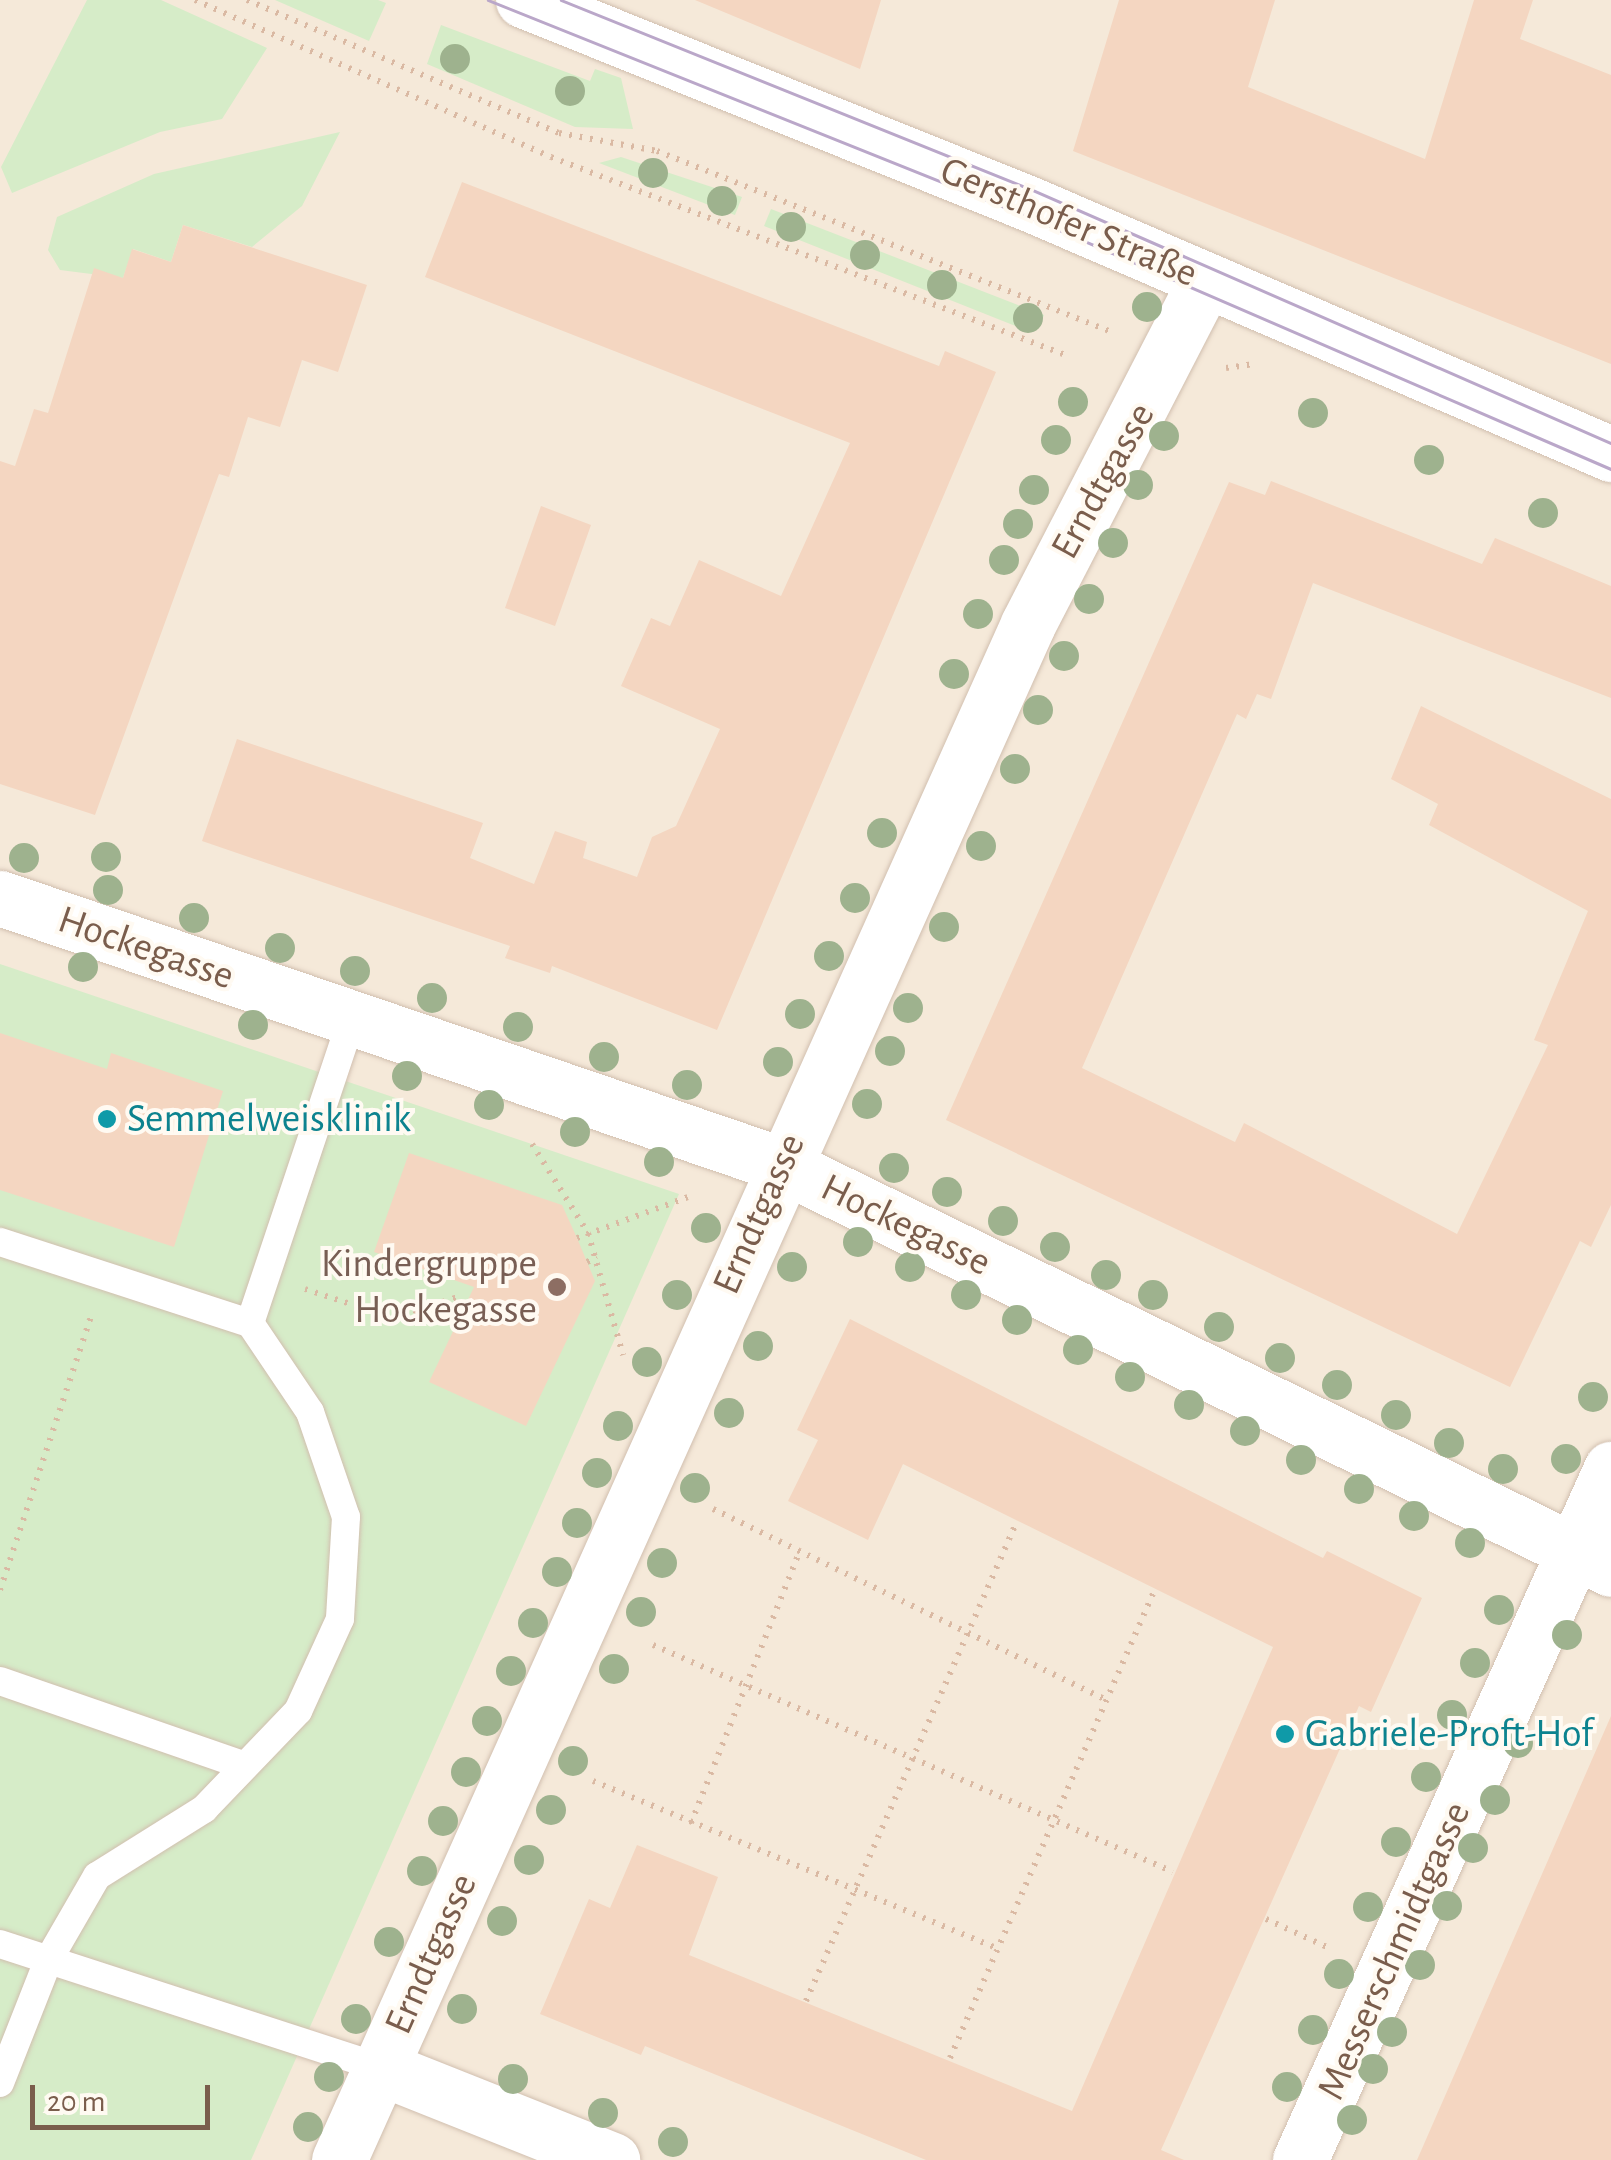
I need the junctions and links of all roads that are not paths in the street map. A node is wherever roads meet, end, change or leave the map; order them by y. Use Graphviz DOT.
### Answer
graph roads {
  1 [pos="523,0"];
  2 [pos="1205,280"];
  3 [pos="1611,454"];
  4 [pos="0,898"];
  5 [pos="352,1018"];
  6 [pos="780,1164"];
  7 [pos="0,1242"];
  8 [pos="250,1323"];
  9 [pos="1611,1469"];
  10 [pos="1592,1560"];
  11 [pos="0,1681"];
  12 [pos="245,1766"];
  13 [pos="0,1944"];
  14 [pos="48,1960"];
  15 [pos="380,2068"];
  16 [pos="0,2083"];
  17 [pos="340,2160"];
  18 [pos="612,2160"];
  19 [pos="1300,2160"];
  1 -- 2 [label="street, Gersthofer Straße"];
  2 -- 3 [label="street, Gersthofer Straße"];
  2 -- 6 [label="street, Erndtgasse"];
  4 -- 5 [label="street, Hockegasse"];
  5 -- 6 [label="street, Hockegasse"];
  5 -- 8 [label="lane"];
  6 -- 10 [label="street, Hockegasse"];
  6 -- 15 [label="street, Erndtgasse"];
  7 -- 8 [label="lane"];
  8 -- 12 [label="lane"];
  9 -- 10 [label="street, Messerschmidtgasse"];
  10 -- 19 [label="street, Messerschmidtgasse"];
  11 -- 12 [label="lane"];
  12 -- 14 [label="lane"];
  13 -- 14 [label="lane"];
  14 -- 15 [label="lane"];
  14 -- 16 [label="lane"];
  15 -- 17 [label="street, Erndtgasse"];
  15 -- 18 [label="street"];
}
